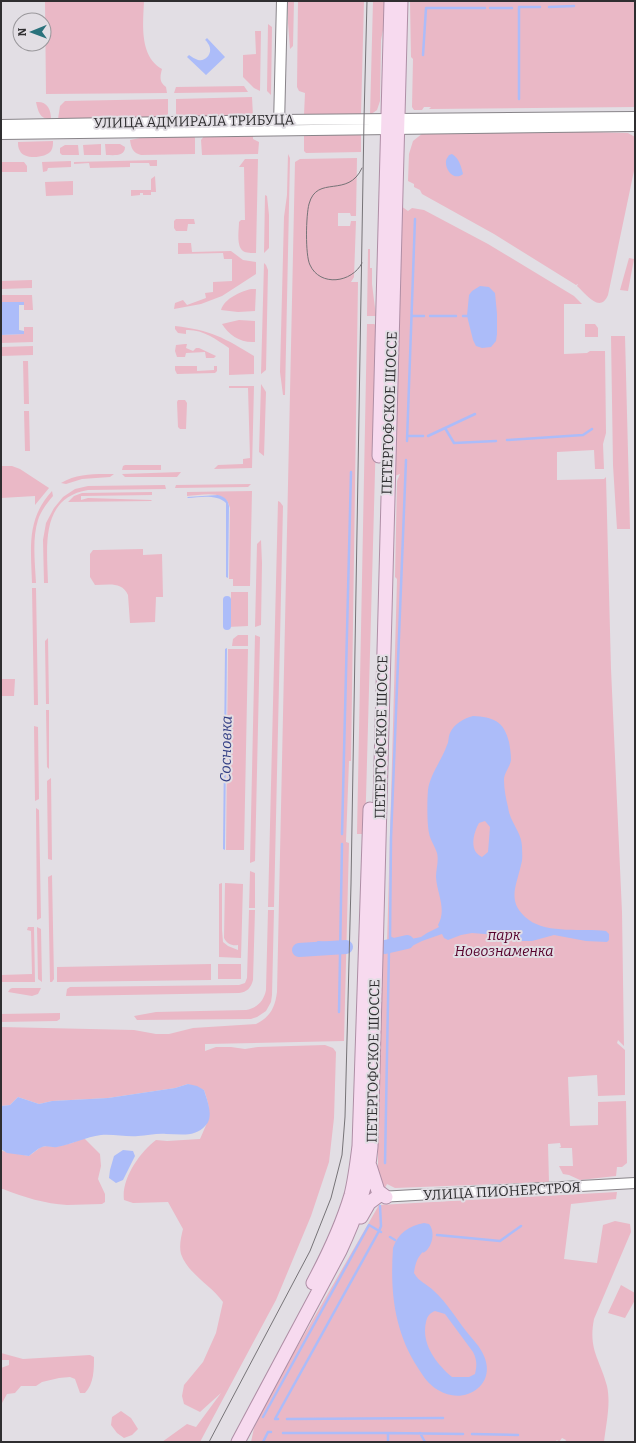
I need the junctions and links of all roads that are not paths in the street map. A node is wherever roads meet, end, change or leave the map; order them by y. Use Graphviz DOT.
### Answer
graph roads {
  1 [pos="282,1"];
  2 [pos="391,1"];
  3 [pos="400,1"];
  4 [pos="635,117"];
  5 [pos="392,124"];
  6 [pos="1,125"];
  7 [pos="279,125"];
  8 [pos="635,126"];
  9 [pos="1,134"];
  10 [pos="370,1163"];
  11 [pos="355,1174"];
  12 [pos="635,1183"];
  13 [pos="371,1197"];
  14 [pos="345,1214"];
  15 [pos="230,1442"];
  16 [pos="238,1442"];
  1 -- 7 [label="street"];
  2 -- 5 [label="main road, ПЕТЕРГОФСКОЕ ШОССЕ"];
  3 -- 5 [label="main road, ПЕТЕРГОФСКОЕ ШОССЕ"];
  4 -- 5 [label="street"];
  5 -- 7 [label="street, УЛИЦА АДМИРАЛА ТРИБУЦА"];
  5 -- 8 [label="street"];
  5 -- 10 [label="main road, ПЕТЕРГОФСКОЕ ШОССЕ"];
  5 -- 11 [label="main road, ПЕТЕРГОФСКОЕ ШОССЕ"];
  6 -- 7 [label="street, УЛИЦА АДМИРАЛА ТРИБУЦА"];
  7 -- 9 [label="street, УЛИЦА АДМИРАЛА ТРИБУЦА"];
  10 -- 13 [label="main road, ПЕТЕРГОФСКОЕ ШОССЕ"];
  10 -- 13 [label="main road"];
  11 -- 13 [label="main road"];
  11 -- 14 [label="main road, ПЕТЕРГОФСКОЕ ШОССЕ"];
  12 -- 13 [label="street, УЛИЦА ПИОНЕРСТРОЯ"];
  13 -- 14 [label="main road"];
  13 -- 16 [label="main road, ПЕТЕРГОФСКОЕ ШОССЕ"];
  14 -- 15 [label="main road, ПЕТЕРГОФСКОЕ ШОССЕ"];
}
